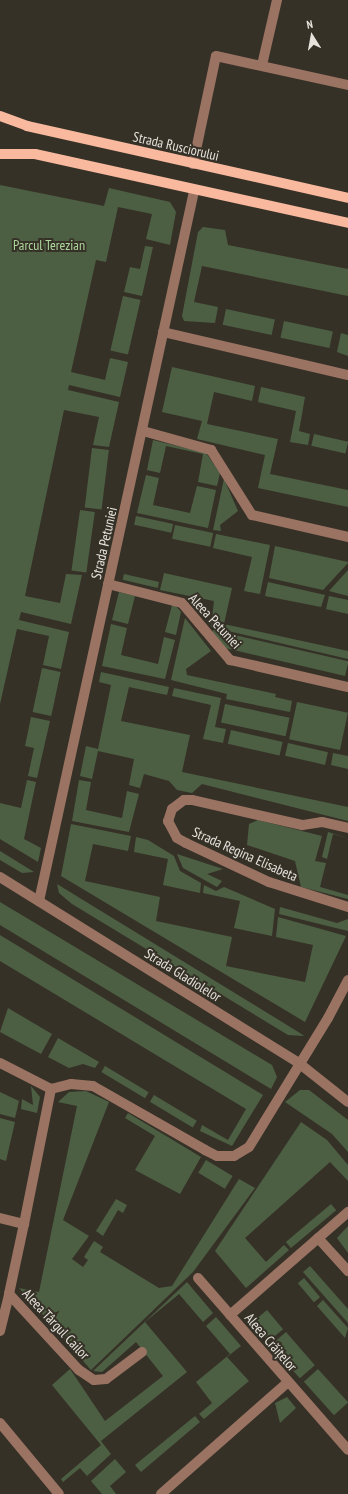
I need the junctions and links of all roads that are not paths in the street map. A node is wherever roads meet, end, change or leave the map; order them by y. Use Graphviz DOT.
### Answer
graph roads {
  1 [pos="277,0"];
  2 [pos="262,66"];
  3 [pos="348,85"];
  4 [pos="0,116"];
  5 [pos="0,154"];
  6 [pos="193,164"];
  7 [pos="194,190"];
  8 [pos="348,198"];
  9 [pos="348,223"];
  10 [pos="163,332"];
  11 [pos="348,375"];
  12 [pos="143,432"];
  13 [pos="348,537"];
  14 [pos="108,584"];
  15 [pos="348,687"];
  16 [pos="348,828"];
  17 [pos="0,876"];
  18 [pos="39,901"];
  19 [pos="348,907"];
  20 [pos="348,980"];
  21 [pos="0,1063"];
  22 [pos="300,1064"];
  23 [pos="51,1089"];
  24 [pos="348,1102"];
  25 [pos="348,1212"];
  26 [pos="0,1218"];
  27 [pos="24,1224"];
  28 [pos="318,1238"];
  29 [pos="348,1271"];
  30 [pos="198,1278"];
  31 [pos="9,1294"];
  32 [pos="230,1315"];
  33 [pos="0,1331"];
  34 [pos="142,1352"];
  35 [pos="288,1382"];
  36 [pos="0,1423"];
  37 [pos="348,1450"];
  38 [pos="59,1494"];
  39 [pos="161,1494"];
  1 -- 2 [label="street"];
  2 -- 3 [label="street"];
  2 -- 6 [label="street"];
  4 -- 6 [label="main road, Strada Rusciorului"];
  5 -- 7 [label="main road"];
  6 -- 8 [label="main road, Strada Rusciorului"];
  7 -- 9 [label="main road"];
  7 -- 10 [label="street, Strada Petuniei"];
  10 -- 11 [label="street"];
  10 -- 12 [label="street, Strada Petuniei"];
  12 -- 13 [label="street"];
  12 -- 14 [label="street, Strada Petuniei"];
  14 -- 15 [label="street, Aleea Petuniei"];
  14 -- 18 [label="street, Strada Petuniei"];
  16 -- 19 [label="street, Strada Regina Elisabeta"];
  17 -- 18 [label="street, Strada Gladiolelor"];
  18 -- 22 [label="street, Strada Gladiolelor"];
  20 -- 22 [label="street"];
  21 -- 23 [label="street"];
  22 -- 23 [label="street"];
  22 -- 24 [label="street, Strada Gladiolelor"];
  23 -- 27 [label="street, Aleea Târgul Cailor"];
  25 -- 28 [label="street, Aleea Crăițelor"];
  26 -- 27 [label="street"];
  27 -- 31 [label="street, Aleea Târgul Cailor"];
  28 -- 29 [label="street"];
  28 -- 32 [label="street, Aleea Crăițelor"];
  30 -- 32 [label="street"];
  31 -- 33 [label="street"];
  31 -- 34 [label="street, Aleea Târgul Cailor"];
  32 -- 35 [label="street, Aleea Crăițelor"];
  35 -- 37 [label="street, Aleea Crăițelor"];
  35 -- 39 [label="street"];
  36 -- 38 [label="street"];
}
